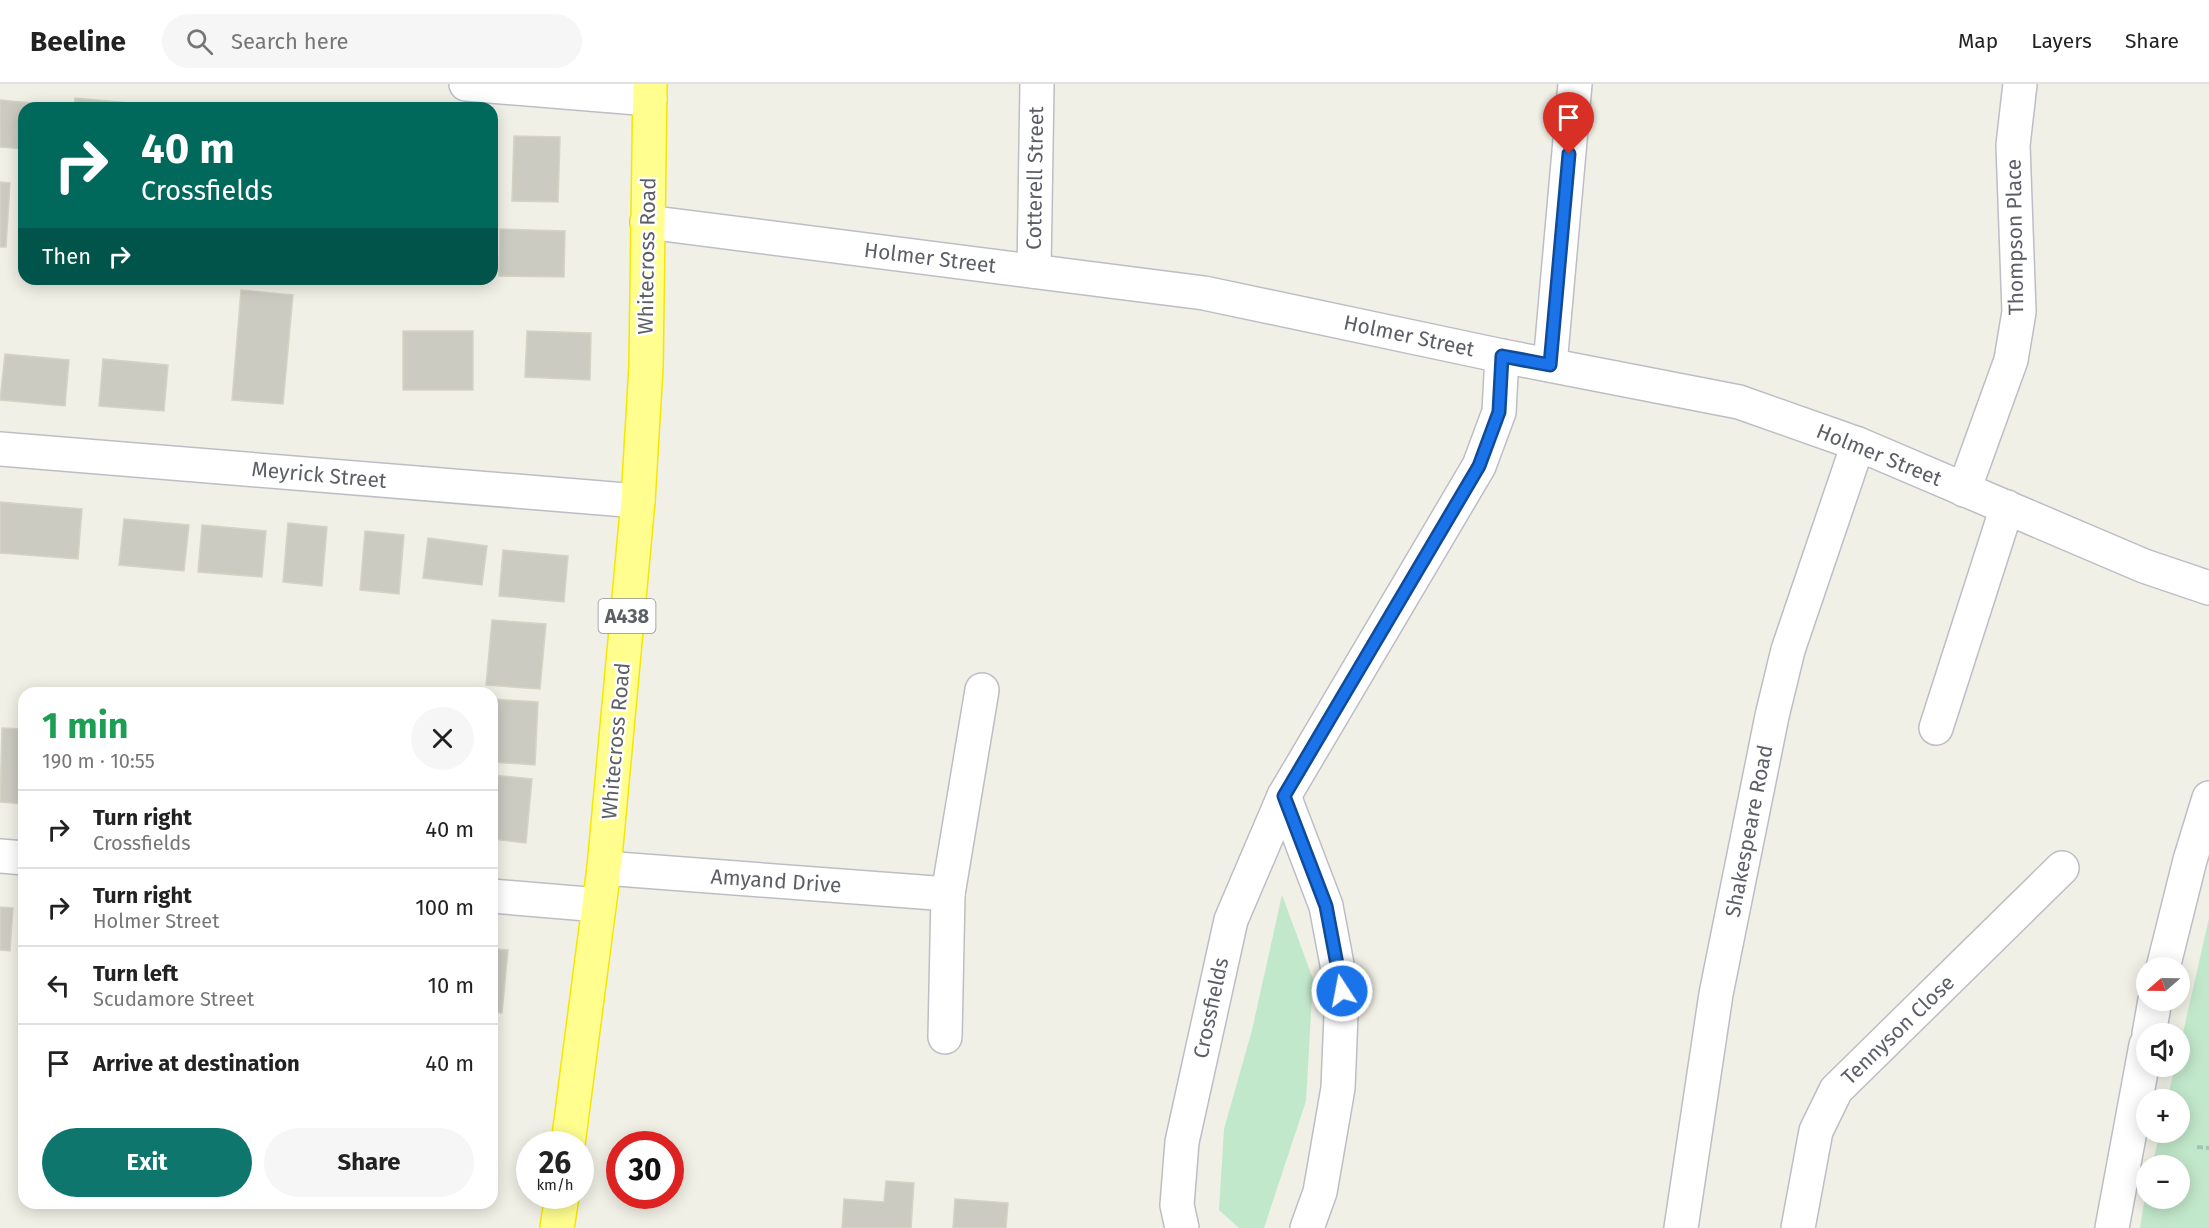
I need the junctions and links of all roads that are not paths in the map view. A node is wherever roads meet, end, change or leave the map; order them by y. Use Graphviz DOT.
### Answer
graph roads {
  1 [pos="466,84"];
  2 [pos="1037,84"];
  3 [pos="1575,84"];
  4 [pos="2020,84"];
  5 [pos="650,92"];
  6 [pos="648,222"];
  7 [pos="1034,271"];
  8 [pos="1502,356"];
  9 [pos="1550,365"];
  10 [pos="1858,444"];
  11 [pos="0,449"];
  12 [pos="1964,490"];
  13 [pos="638,501"];
  14 [pos="2007,507"];
  15 [pos="2209,588"];
  16 [pos="982,690"];
  17 [pos="1936,728"];
  18 [pos="1284,796"];
  19 [pos="2209,798"];
  20 [pos="0,856"];
  21 [pos="18,858"];
  22 [pos="604,868"];
  23 [pos="2062,868"];
  24 [pos="948,894"];
  25 [pos="498,897"];
  26 [pos="599,905"];
  27 [pos="2166,957"];
  28 [pos="945,1037"];
  29 [pos="2140,1077"];
  30 [pos="570,1131"];
  31 [pos="560,1209"];
  32 [pos="557,1228"];
  33 [pos="1182,1228"];
  34 [pos="1307,1228"];
  35 [pos="1681,1228"];
  36 [pos="1798,1228"];
  37 [pos="2112,1228"];
  1 -- 5 [label="street"];
  2 -- 7 [label="street, Cotterell Street"];
  3 -- 9 [label="street"];
  4 -- 12 [label="street, Thompson Place"];
  5 -- 6 [label="highway, Whitecross Road / A438"];
  6 -- 7 [label="street, Holmer Street"];
  6 -- 13 [label="highway, Whitecross Road / A438"];
  7 -- 8 [label="street, Holmer Street"];
  8 -- 9 [label="street, Holmer Street"];
  8 -- 18 [label="street, Crossfields"];
  9 -- 10 [label="street, Holmer Street"];
  10 -- 12 [label="street, Holmer Street"];
  10 -- 35 [label="street, Shakespeare Road"];
  11 -- 13 [label="street, Meyrick Street"];
  12 -- 14 [label="street, Holmer Street"];
  13 -- 22 [label="highway, Whitecross Road / A438"];
  14 -- 15 [label="street, Holmer Street"];
  14 -- 17 [label="street"];
  16 -- 24 [label="street"];
  18 -- 33 [label="street, Crossfields"];
  18 -- 34 [label="street"];
  19 -- 27 [label="street"];
  20 -- 21 [label="street"];
  22 -- 24 [label="street, Amyand Drive"];
  22 -- 26 [label="highway, Whitecross Road / A438"];
  23 -- 36 [label="street, Tennyson Close"];
  24 -- 28 [label="street"];
  25 -- 26 [label="street"];
  26 -- 30 [label="highway, Whitecross Road / A438"];
  29 -- 37 [label="street"];
  31 -- 32 [label="highway"];
}
